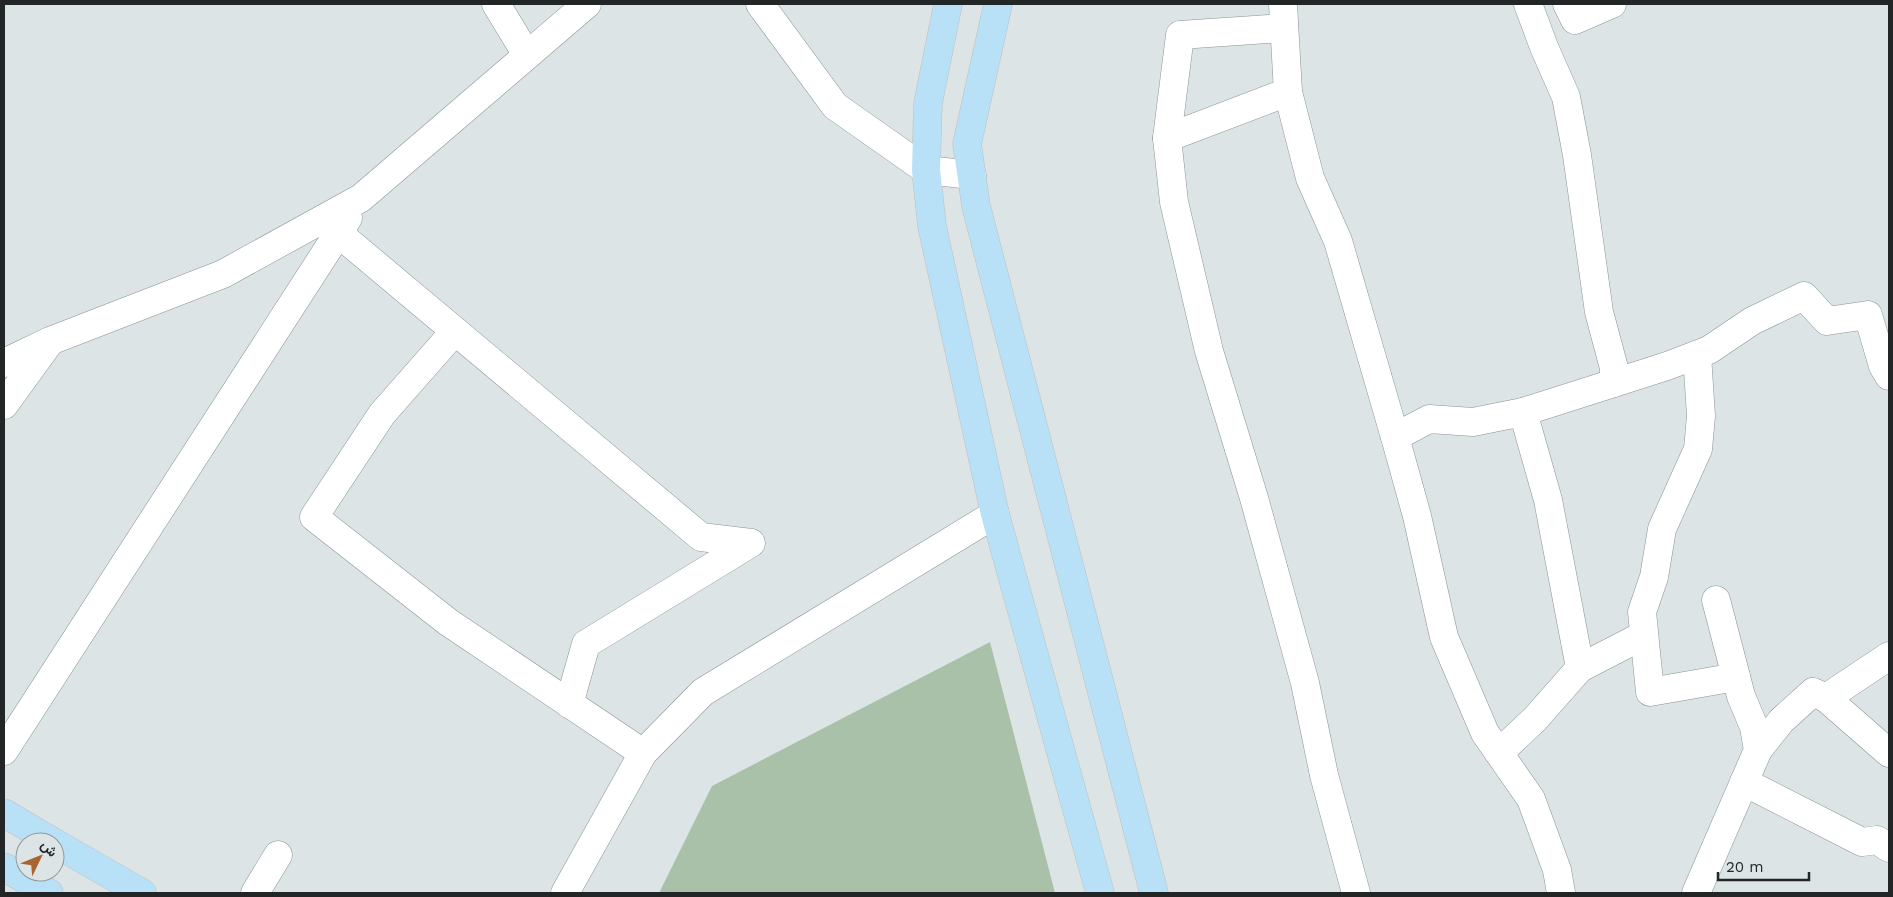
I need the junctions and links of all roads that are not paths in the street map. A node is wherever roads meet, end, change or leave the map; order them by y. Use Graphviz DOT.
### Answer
graph roads {
  1 [pos="496,4"];
  2 [pos="587,4"];
  3 [pos="760,4"];
  4 [pos="948,4"];
  5 [pos="998,4"];
  6 [pos="1528,4"];
  7 [pos="1567,4"];
  8 [pos="1612,4"];
  9 [pos="1284,16"];
  10 [pos="527,55"];
  11 [pos="1288,92"];
  12 [pos="1167,138"];
  13 [pos="926,170"];
  14 [pos="972,175"];
  15 [pos="361,198"];
  16 [pos="338,233"];
  17 [pos="455,331"];
  18 [pos="50,341"];
  19 [pos="1697,355"];
  20 [pos="4,363"];
  21 [pos="1889,376"];
  22 [pos="1614,383"];
  23 [pos="4,405"];
  24 [pos="1523,412"];
  25 [pos="1395,437"];
  26 [pos="995,514"];
  27 [pos="1716,600"];
  28 [pos="1644,635"];
  29 [pos="1889,656"];
  30 [pos="1580,668"];
  31 [pos="1736,677"];
  32 [pos="1826,698"];
  33 [pos="570,704"];
  34 [pos="1758,750"];
  35 [pos="4,751"];
  36 [pos="643,753"];
  37 [pos="1499,753"];
  38 [pos="1889,753"];
  39 [pos="1744,782"];
  40 [pos="4,813"];
  41 [pos="37,832"];
  42 [pos="65,848"];
  43 [pos="1889,848"];
  44 [pos="278,855"];
  45 [pos="4,867"];
  46 [pos="49,893"];
  47 [pos="142,893"];
  48 [pos="255,893"];
  49 [pos="565,893"];
  50 [pos="1100,893"];
  51 [pos="1154,893"];
  52 [pos="1356,893"];
  53 [pos="1561,893"];
  54 [pos="1696,893"];
  1 -- 10 [label="street"];
  2 -- 10 [label="street"];
  3 -- 13 [label="street"];
  4 -- 13 [label="main road"];
  5 -- 14 [label="main road"];
  6 -- 22 [label="street"];
  7 -- 8 [label="street"];
  9 -- 11 [label="street"];
  9 -- 12 [label="street"];
  10 -- 15 [label="street"];
  11 -- 12 [label="street"];
  11 -- 25 [label="street"];
  12 -- 52 [label="street"];
  13 -- 14 [label="street"];
  13 -- 26 [label="main road"];
  14 -- 51 [label="main road"];
  15 -- 16 [label="street"];
  15 -- 18 [label="street"];
  16 -- 17 [label="street"];
  16 -- 35 [label="street"];
  17 -- 33 [label="street"];
  17 -- 33 [label="street"];
  18 -- 20 [label="street"];
  18 -- 23 [label="street"];
  19 -- 21 [label="street"];
  19 -- 22 [label="street"];
  19 -- 28 [label="street"];
  22 -- 24 [label="street"];
  24 -- 25 [label="street"];
  24 -- 30 [label="street"];
  25 -- 37 [label="street"];
  26 -- 36 [label="street"];
  26 -- 50 [label="main road"];
  27 -- 31 [label="street"];
  28 -- 30 [label="street"];
  28 -- 31 [label="street"];
  29 -- 32 [label="street"];
  30 -- 37 [label="street"];
  31 -- 34 [label="street"];
  32 -- 34 [label="street"];
  32 -- 38 [label="street"];
  33 -- 36 [label="street"];
  34 -- 39 [label="street"];
  36 -- 49 [label="street"];
  37 -- 53 [label="street"];
  39 -- 43 [label="street"];
  39 -- 54 [label="street"];
  40 -- 41 [label="main road"];
  42 -- 47 [label="main road"];
  44 -- 48 [label="street"];
  45 -- 46 [label="main road"];
}
